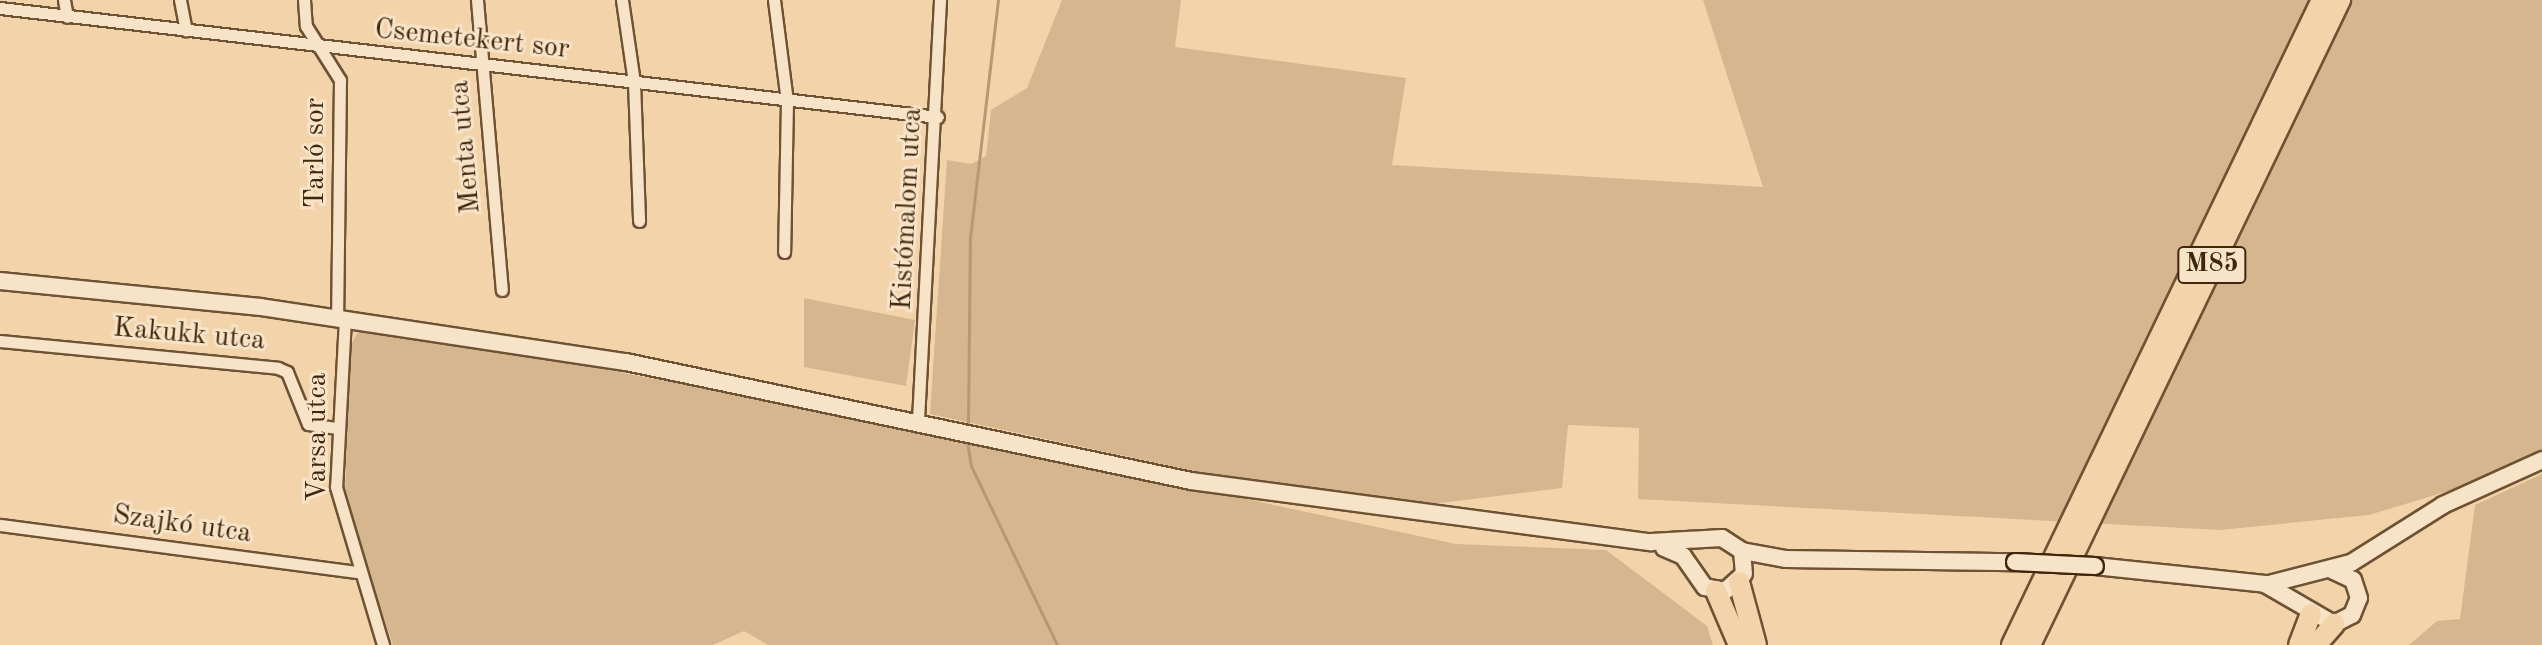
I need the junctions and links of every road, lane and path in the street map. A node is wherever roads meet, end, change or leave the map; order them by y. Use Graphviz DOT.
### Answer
graph roads {
  1 [pos="64,0"];
  2 [pos="180,0"];
  3 [pos="304,0"];
  4 [pos="477,0"];
  5 [pos="622,0"];
  6 [pos="774,0"];
  7 [pos="940,0"];
  8 [pos="2322,0"];
  9 [pos="2340,0"];
  10 [pos="0,8"];
  11 [pos="67,17"];
  12 [pos="186,30"];
  13 [pos="322,48"];
  14 [pos="482,65"];
  15 [pos="634,82"];
  16 [pos="787,102"];
  17 [pos="938,117"];
  18 [pos="639,221"];
  19 [pos="784,252"];
  20 [pos="0,281"];
  21 [pos="502,290"];
  22 [pos="341,318"];
  23 [pos="0,341"];
  24 [pos="918,420"];
  25 [pos="336,428"];
  26 [pos="2542,460"];
  27 [pos="0,525"];
  28 [pos="1651,542"];
  29 [pos="1704,542"];
  30 [pos="2381,546"];
  31 [pos="1742,551"];
  32 [pos="1786,559"];
  33 [pos="1693,569"];
  34 [pos="357,572"];
  35 [pos="2324,573"];
  36 [pos="1741,578"];
  37 [pos="2265,584"];
  38 [pos="2357,587"];
  39 [pos="1716,591"];
  40 [pos="2054,594"];
  41 [pos="2309,610"];
  42 [pos="2334,624"];
  43 [pos="383,645"];
  44 [pos="1739,645"];
  45 [pos="1756,645"];
  46 [pos="2012,645"];
  47 [pos="2030,645"];
  48 [pos="2045,645"];
  49 [pos="2299,645"];
  50 [pos="2316,645"];
  1 -- 11 [label="street"];
  2 -- 12 [label="street"];
  3 -- 13 [label="street, Tarló sor"];
  4 -- 14 [label="street, Menta utca"];
  5 -- 15 [label="street"];
  6 -- 16 [label="street"];
  7 -- 17 [label="street, Kistómalom utca"];
  8 -- 46 [label="highway, M85"];
  9 -- 40 [label="highway, M85"];
  10 -- 11 [label="street, Csemetekert sor"];
  11 -- 12 [label="street, Csemetekert sor"];
  12 -- 13 [label="street, Csemetekert sor"];
  13 -- 14 [label="street, Csemetekert sor"];
  13 -- 22 [label="street, Tarló sor"];
  14 -- 15 [label="street, Csemetekert sor"];
  14 -- 21 [label="street, Menta utca"];
  15 -- 16 [label="street, Csemetekert sor"];
  15 -- 18 [label="street"];
  16 -- 17 [label="street, Csemetekert sor"];
  16 -- 19 [label="street"];
  17 -- 24 [label="street, Kistómalom utca"];
  20 -- 22 [label="main road"];
  22 -- 24 [label="main road"];
  22 -- 25 [label="street, Varsa utca"];
  23 -- 25 [label="street, Kakukk utca"];
  24 -- 28 [label="main road"];
  25 -- 34 [label="street, Varsa utca"];
  26 -- 30 [label="main road"];
  27 -- 34 [label="street, Szajkó utca"];
  28 -- 29 [label="main road"];
  28 -- 33 [label="main road"];
  29 -- 31 [label="main road"];
  29 -- 33 [label="main road"];
  30 -- 35 [label="main road"];
  30 -- 38 [label="main road"];
  31 -- 32 [label="main road"];
  31 -- 36 [label="main road"];
  32 -- 36 [label="main road"];
  32 -- 37 [label="main road, bridge"];
  33 -- 39 [label="main road"];
  34 -- 43 [label="street, Varsa utca"];
  35 -- 37 [label="main road"];
  35 -- 38 [label="main road"];
  35 -- 41 [label="main road"];
  36 -- 39 [label="main road"];
  36 -- 45 [label="highway"];
  37 -- 41 [label="main road"];
  38 -- 42 [label="main road"];
  39 -- 44 [label="highway"];
  40 -- 47 [label="highway, M85"];
  40 -- 48 [label="highway"];
  41 -- 42 [label="main road"];
  41 -- 49 [label="highway"];
  42 -- 50 [label="highway"];
}
